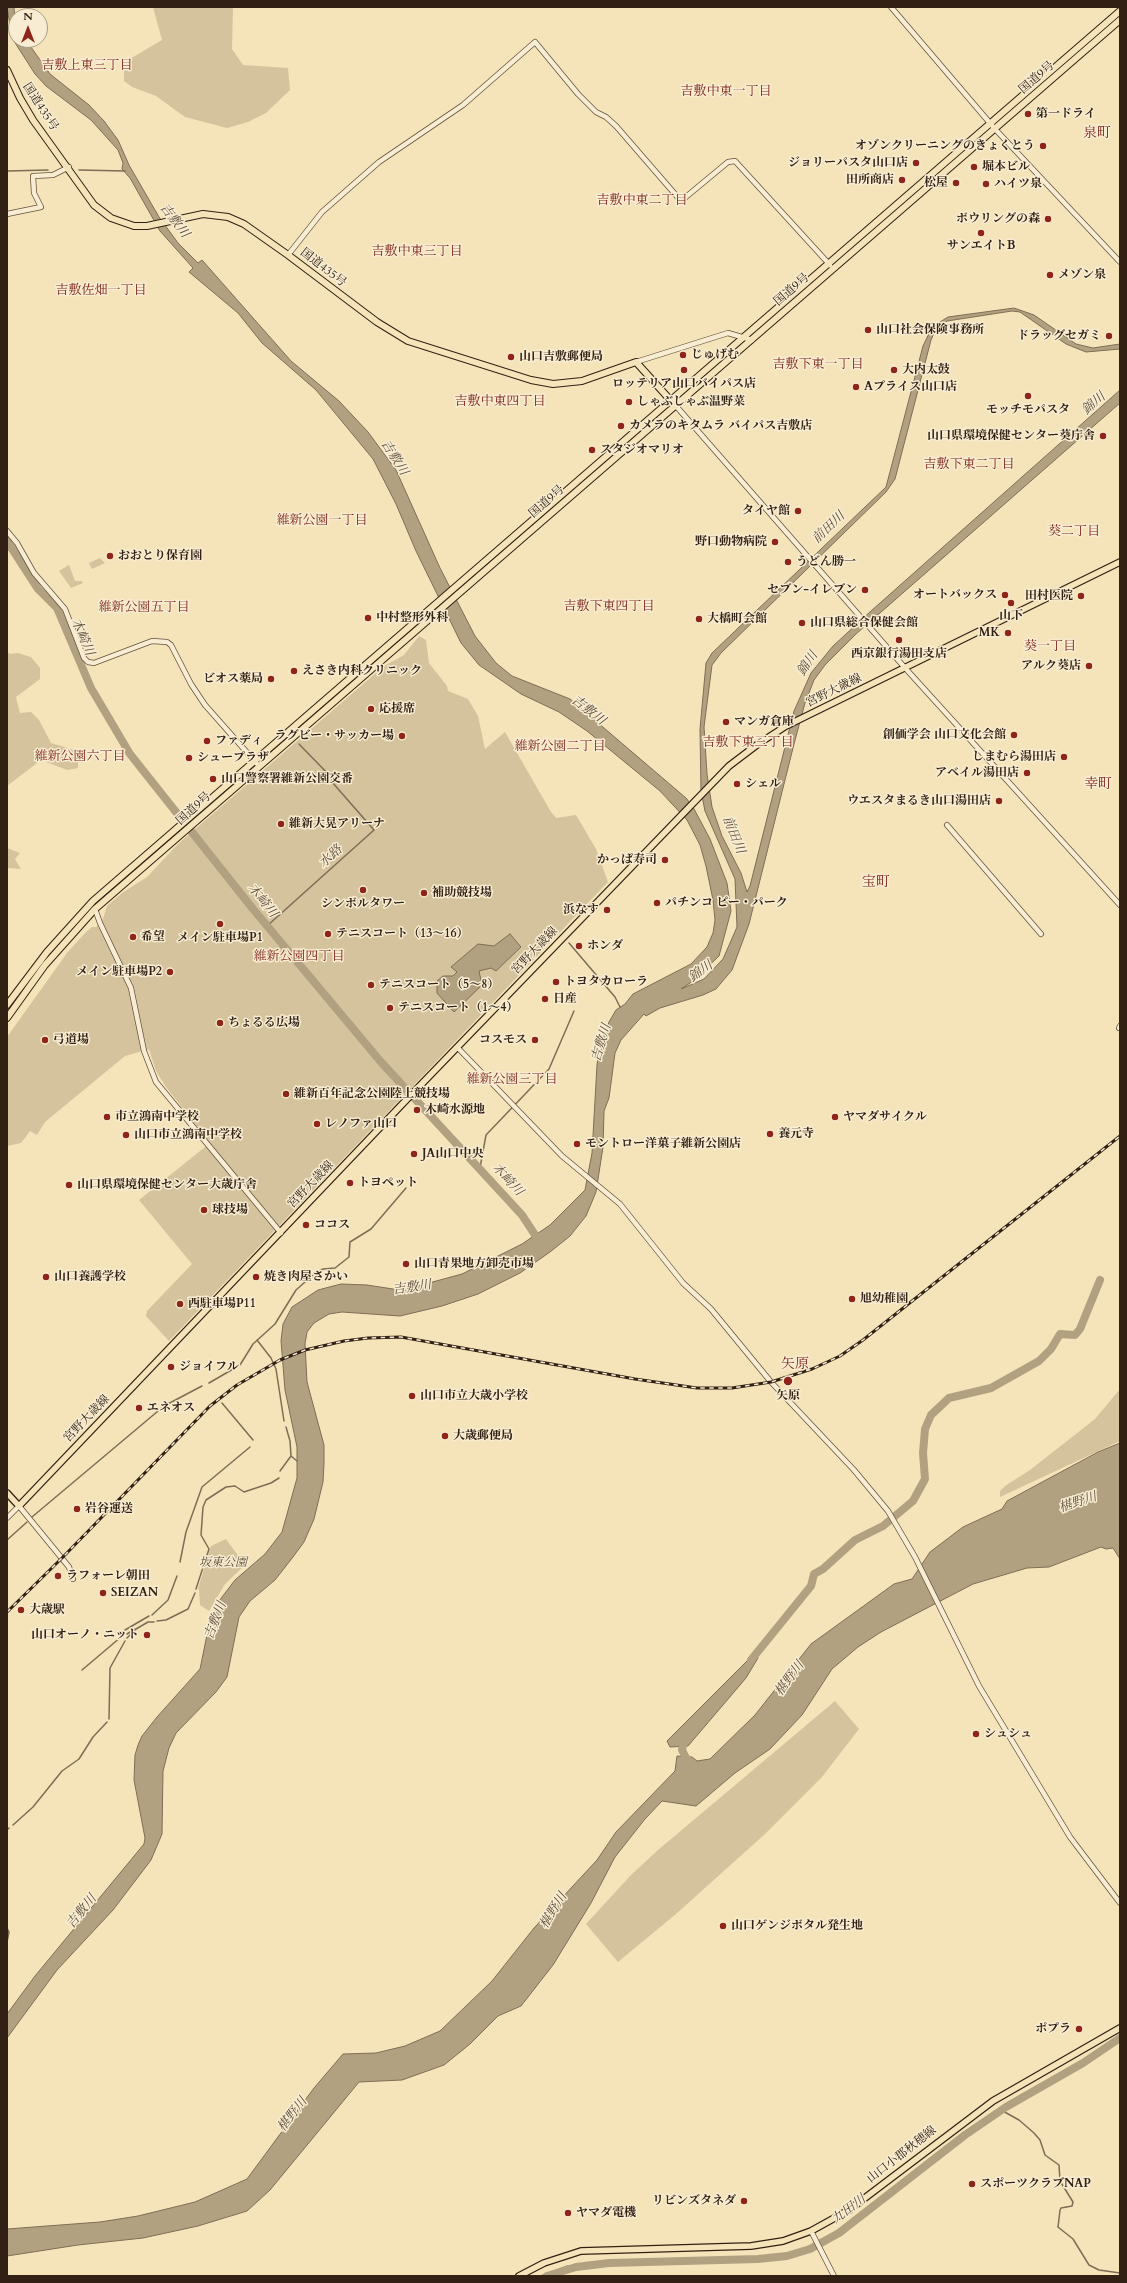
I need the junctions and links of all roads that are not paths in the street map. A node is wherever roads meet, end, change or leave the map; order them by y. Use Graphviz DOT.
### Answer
graph roads {
  1 [pos="891,7"];
  2 [pos="1120,11"];
  3 [pos="1120,20"];
  4 [pos="7,70"];
  5 [pos="990,123"];
  6 [pos="994,129"];
  7 [pos="69,167"];
  8 [pos="7,214"];
  9 [pos="288,254"];
  10 [pos="1120,262"];
  11 [pos="828,263"];
  12 [pos="834,268"];
  13 [pos="744,337"];
  14 [pos="752,340"];
  15 [pos="636,362"];
  16 [pos="671,400"];
  17 [pos="676,406"];
  18 [pos="7,531"];
  19 [pos="1120,562"];
  20 [pos="906,669"];
  21 [pos="255,760"];
  22 [pos="259,766"];
  23 [pos="947,825"];
  24 [pos="1120,905"];
  25 [pos="95,909"];
  26 [pos="1041,934"];
  27 [pos="7,1005"];
  28 [pos="7,1018"];
  29 [pos="457,1047"];
  30 [pos="281,1233"];
  31 [pos="7,1493"];
  32 [pos="19,1506"];
  33 [pos="7,1518"];
  34 [pos="73,1579"];
  35 [pos="1120,1903"];
  36 [pos="1120,2028"];
  37 [pos="812,2231"];
  38 [pos="519,2276"];
  39 [pos="834,2276"];
  1 -- 5 [label="street"];
  2 -- 5 [label="highway, 国道9号"];
  3 -- 6 [label="highway, 国道9号"];
  4 -- 7 [label="highway, 国道435号"];
  5 -- 6 [label="street"];
  5 -- 11 [label="highway, 国道9号"];
  6 -- 10 [label="street"];
  6 -- 12 [label="highway, 国道9号"];
  7 -- 8 [label="street"];
  7 -- 9 [label="highway, 国道435号"];
  9 -- 11 [label="street"];
  9 -- 15 [label="highway, 国道435号"];
  11 -- 12 [label="street"];
  11 -- 13 [label="highway, 国道9号"];
  12 -- 14 [label="highway, 国道9号"];
  13 -- 14 [label="street"];
  13 -- 15 [label="street"];
  13 -- 16 [label="highway, 国道9号"];
  14 -- 17 [label="highway, 国道9号"];
  15 -- 16 [label="highway"];
  16 -- 17 [label="highway"];
  16 -- 21 [label="highway, 国道9号"];
  17 -- 20 [label="street"];
  17 -- 22 [label="highway, 国道9号"];
  18 -- 21 [label="street"];
  19 -- 20 [label="main road, 宮野大歳線"];
  20 -- 24 [label="street"];
  20 -- 29 [label="main road, 宮野大歳線"];
  21 -- 22 [label="street"];
  21 -- 27 [label="highway, 国道9号"];
  22 -- 25 [label="highway, 国道9号"];
  23 -- 26 [label="street"];
  25 -- 28 [label="highway, 国道9号"];
  25 -- 30 [label="street"];
  29 -- 30 [label="main road, 宮野大歳線"];
  29 -- 35 [label="street"];
  30 -- 32 [label="main road, 宮野大歳線"];
  31 -- 32 [label="main road"];
  32 -- 33 [label="street"];
  32 -- 34 [label="street"];
  36 -- 37 [label="main road, 山口小郡秋穂線"];
  37 -- 38 [label="main road, 山口小郡秋穂線"];
  37 -- 39 [label="street"];
}
